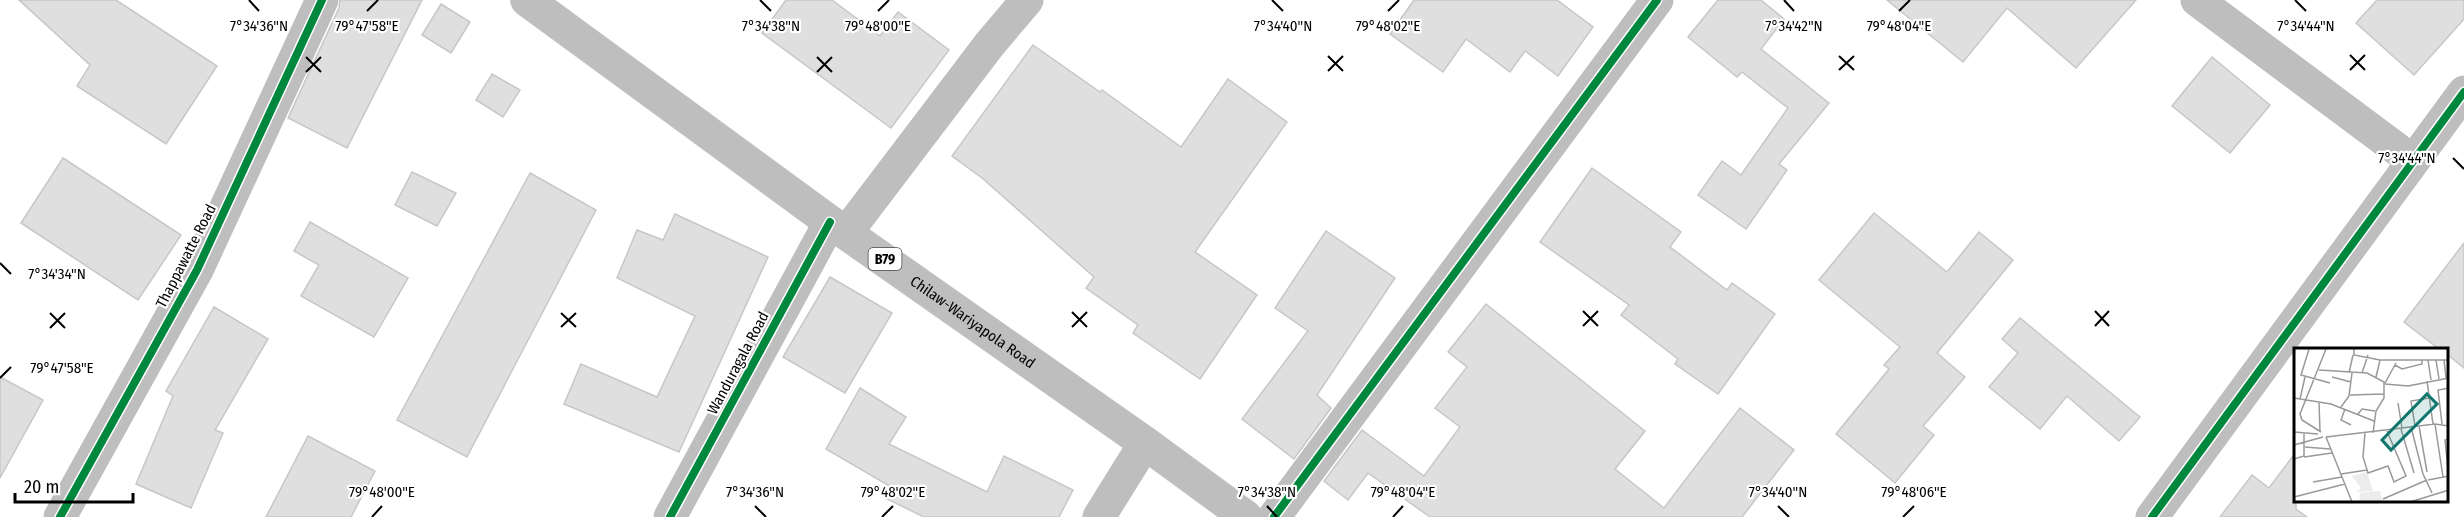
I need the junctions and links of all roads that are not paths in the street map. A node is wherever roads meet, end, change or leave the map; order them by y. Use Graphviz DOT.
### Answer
graph roads {
  1 [pos="322,0"];
  2 [pos="527,0"];
  3 [pos="1027,0"];
  4 [pos="1657,0"];
  5 [pos="2197,0"];
  6 [pos="2464,92"];
  7 [pos="2413,161"];
  8 [pos="838,227"];
  9 [pos="1145,443"];
  10 [pos="60,517"];
  11 [pos="670,517"];
  12 [pos="1099,517"];
  13 [pos="1245,517"];
  14 [pos="1274,517"];
  15 [pos="2152,517"];
  1 -- 10 [label="street, Thappawatte Road"];
  2 -- 8 [label="street, Chilaw-Wariyapola Road / B79"];
  3 -- 8 [label="street, Wanduragala Road"];
  4 -- 14 [label="street"];
  5 -- 7 [label="street"];
  6 -- 7 [label="street"];
  7 -- 15 [label="street"];
  8 -- 9 [label="street, Chilaw-Wariyapola Road / B79"];
  8 -- 11 [label="street, Wanduragala Road"];
  9 -- 12 [label="street"];
  9 -- 13 [label="street, Chilaw-Wariyapola Road / B79"];
}
